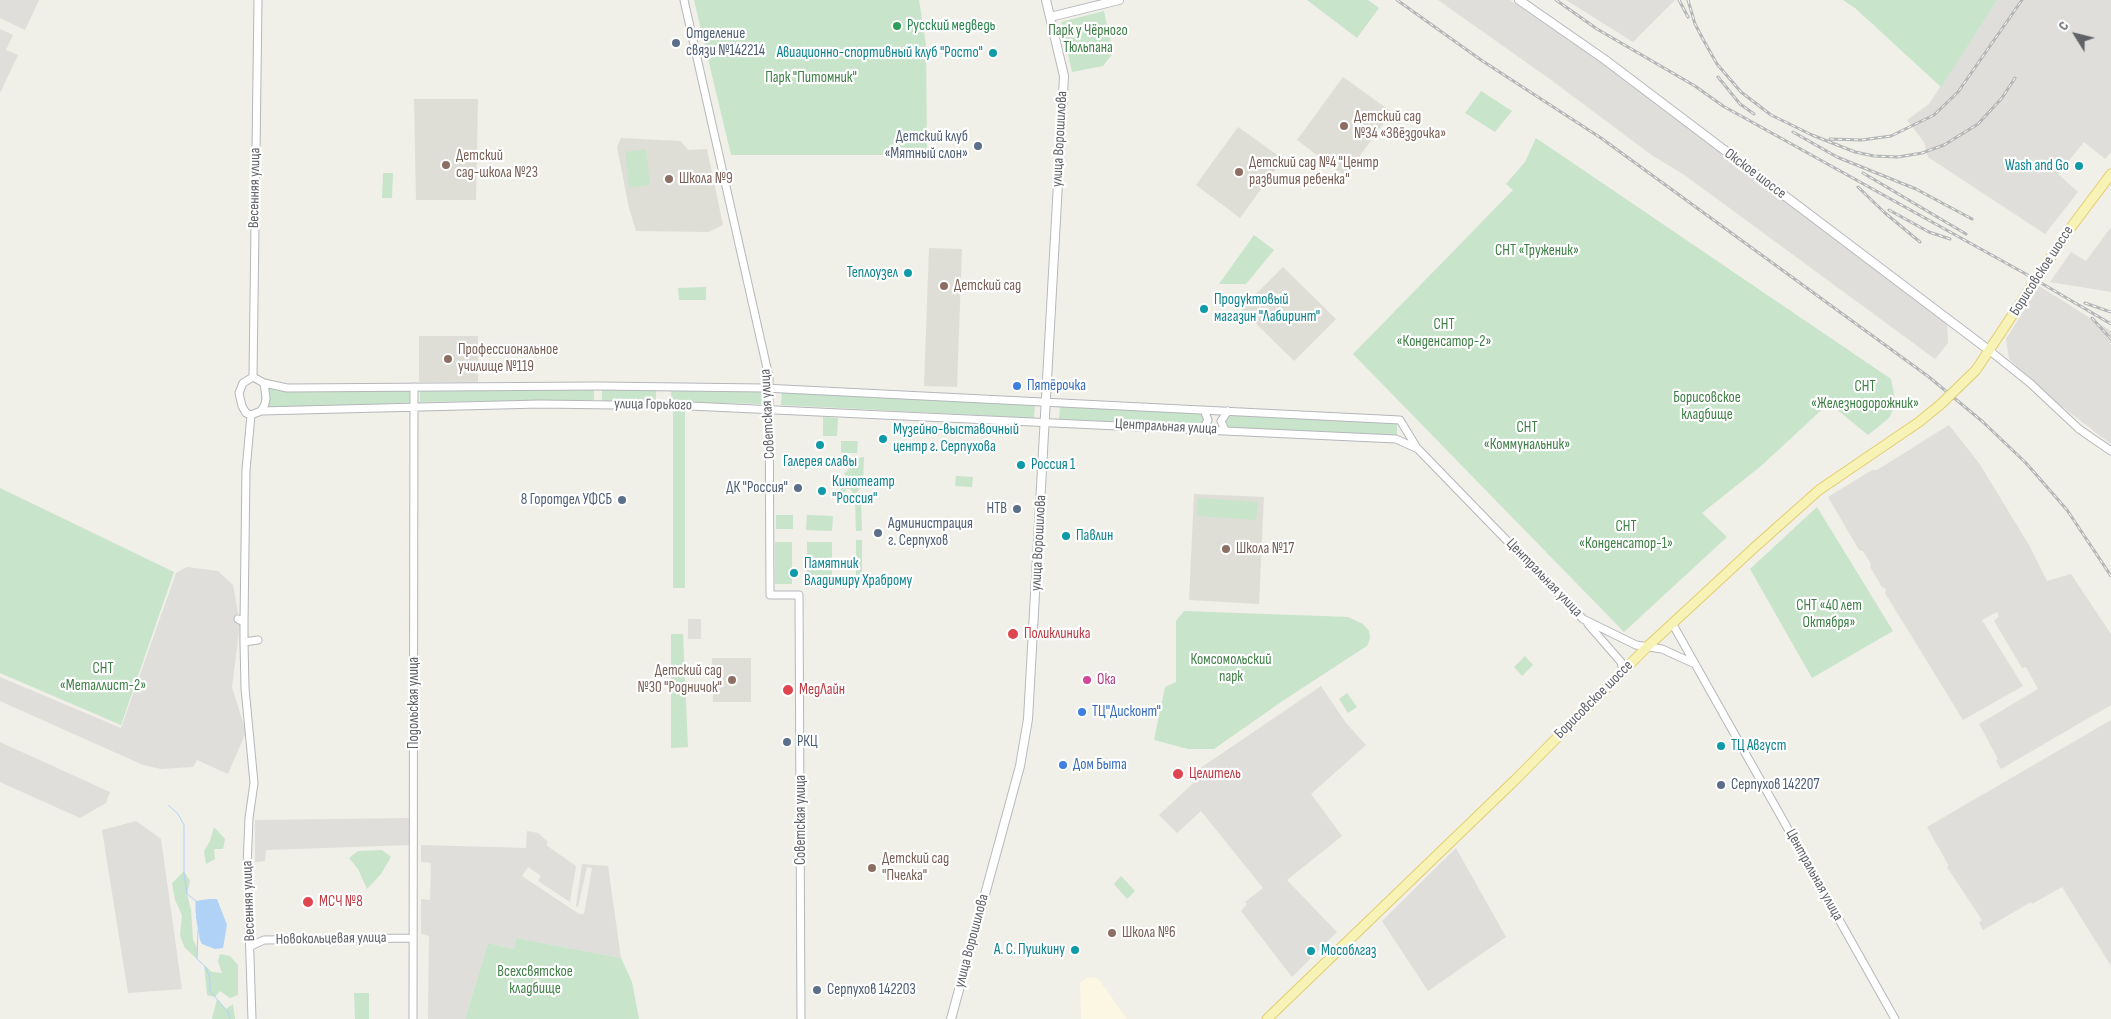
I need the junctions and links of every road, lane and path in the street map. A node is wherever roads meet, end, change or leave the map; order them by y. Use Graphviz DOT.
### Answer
graph roads {
  1 [pos="258,0"];
  2 [pos="684,0"];
  3 [pos="1046,0"];
  4 [pos="1119,0"];
  5 [pos="1519,0"];
  6 [pos="1050,17"];
  7 [pos="2111,174"];
  8 [pos="1990,351"];
  9 [pos="253,377"];
  10 [pos="264,383"];
  11 [pos="414,387"];
  12 [pos="770,388"];
  13 [pos="1047,402"];
  14 [pos="414,406"];
  15 [pos="770,409"];
  16 [pos="1204,410"];
  17 [pos="261,411"];
  18 [pos="1228,412"];
  19 [pos="251,415"];
  20 [pos="1046,421"];
  21 [pos="1405,427"];
  22 [pos="1203,429"];
  23 [pos="1226,430"];
  24 [pos="1396,439"];
  25 [pos="1418,449"];
  26 [pos="2111,451"];
  27 [pos="1583,619"];
  28 [pos="1672,624"];
  29 [pos="258,640"];
  30 [pos="244,642"];
  31 [pos="1648,646"];
  32 [pos="1695,664"];
  33 [pos="1623,671"];
  34 [pos="413,938"];
  35 [pos="251,946"];
  36 [pos="252,1019"];
  37 [pos="413,1019"];
  38 [pos="801,1019"];
  39 [pos="951,1019"];
  40 [pos="1267,1019"];
  41 [pos="1895,1019"];
  1 -- 9 [label="street, Весенняя улица"];
  2 -- 12 [label="street, Советская улица"];
  3 -- 6 [label="main road, улица Ворошилова"];
  4 -- 6 [label="main road"];
  5 -- 8 [label="main road, Окское шоссе"];
  6 -- 13 [label="main road, улица Ворошилова"];
  7 -- 8 [label="main road, Борисовское шоссе"];
  8 -- 26 [label="street"];
  8 -- 28 [label="main road, Борисовское шоссе, bridge"];
  9 -- 10 [label="street"];
  9 -- 19 [label="street"];
  10 -- 11 [label="street, улица Горького"];
  10 -- 17 [label="street"];
  11 -- 12 [label="street, улица Горького"];
  11 -- 14 [label="street, Подольская улица"];
  12 -- 13 [label="street, улица Горького"];
  12 -- 15 [label="street, Советская улица"];
  13 -- 16 [label="street, Центральная улица"];
  13 -- 20 [label="main road, улица Ворошилова"];
  14 -- 15 [label="street, улица Горького"];
  14 -- 17 [label="street, улица Горького"];
  14 -- 34 [label="street, Подольская улица"];
  15 -- 20 [label="street, улица Горького"];
  15 -- 38 [label="street, Советская улица"];
  16 -- 18 [label="street, Центральная улица"];
  16 -- 22 [label="street"];
  17 -- 19 [label="street"];
  18 -- 21 [label="street, Центральная улица"];
  18 -- 23 [label="street"];
  19 -- 30 [label="street, Весенняя улица"];
  20 -- 22 [label="street, Центральная улица"];
  20 -- 39 [label="main road, улица Ворошилова"];
  21 -- 24 [label="street"];
  21 -- 25 [label="street"];
  22 -- 23 [label="street, Центральная улица"];
  23 -- 24 [label="street, Центральная улица"];
  24 -- 25 [label="street, Центральная улица"];
  25 -- 27 [label="street, Центральная улица"];
  27 -- 31 [label="street, Центральная улица"];
  27 -- 33 [label="street"];
  28 -- 31 [label="main road, Борисовское шоссе"];
  28 -- 32 [label="street"];
  29 -- 30 [label="street"];
  30 -- 35 [label="street, Весенняя улица"];
  31 -- 32 [label="street, Центральная улица"];
  31 -- 33 [label="main road, Борисовское шоссе"];
  32 -- 41 [label="street, Центральная улица"];
  33 -- 40 [label="main road, Борисовское шоссе"];
  34 -- 35 [label="street, Новокольцевая улица"];
  34 -- 37 [label="street, Подольская улица"];
  35 -- 36 [label="street, Весенняя улица"];
}
